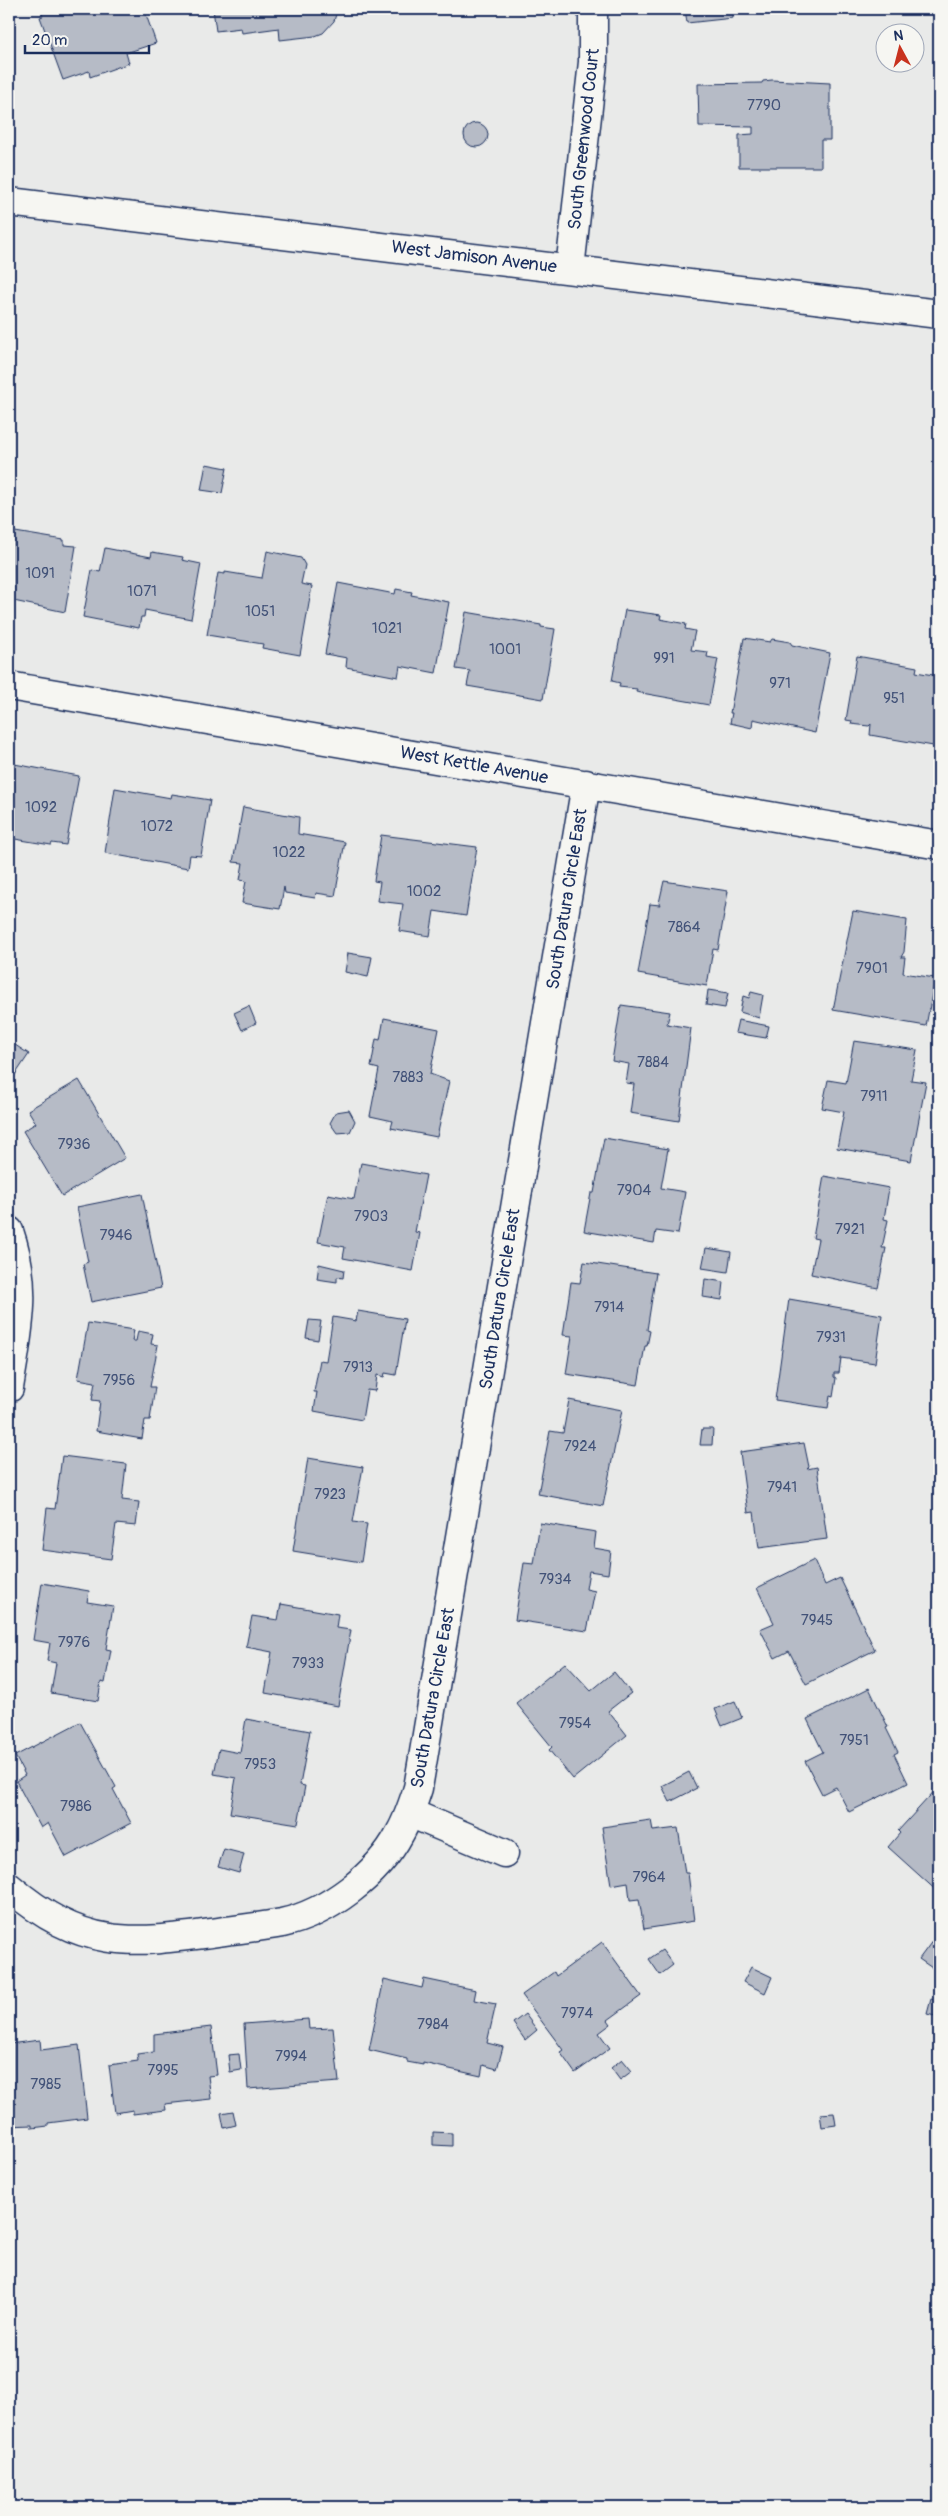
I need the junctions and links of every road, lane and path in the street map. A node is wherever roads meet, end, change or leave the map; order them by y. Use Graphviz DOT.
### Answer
graph roads {
  1 [pos="592,9"];
  2 [pos="9,202"];
  3 [pos="570,268"];
  4 [pos="939,314"];
  5 [pos="9,686"];
  6 [pos="586,784"];
  7 [pos="939,845"];
  8 [pos="9,1231"];
  9 [pos="9,1388"];
  10 [pos="410,1813"];
  11 [pos="504,1853"];
  12 [pos="9,1887"];
  1 -- 3 [label="street, South Greenwood Court"];
  2 -- 3 [label="street, West Jamison Avenue"];
  3 -- 4 [label="street, West Jamison Avenue"];
  5 -- 6 [label="street, West Kettle Avenue"];
  6 -- 7 [label="street, West Kettle Avenue"];
  6 -- 10 [label="street, South Datura Circle East"];
  8 -- 9 [label="street"];
  10 -- 11 [label="street, South Datura Circle East"];
  10 -- 12 [label="street, South Datura Circle East"];
}
